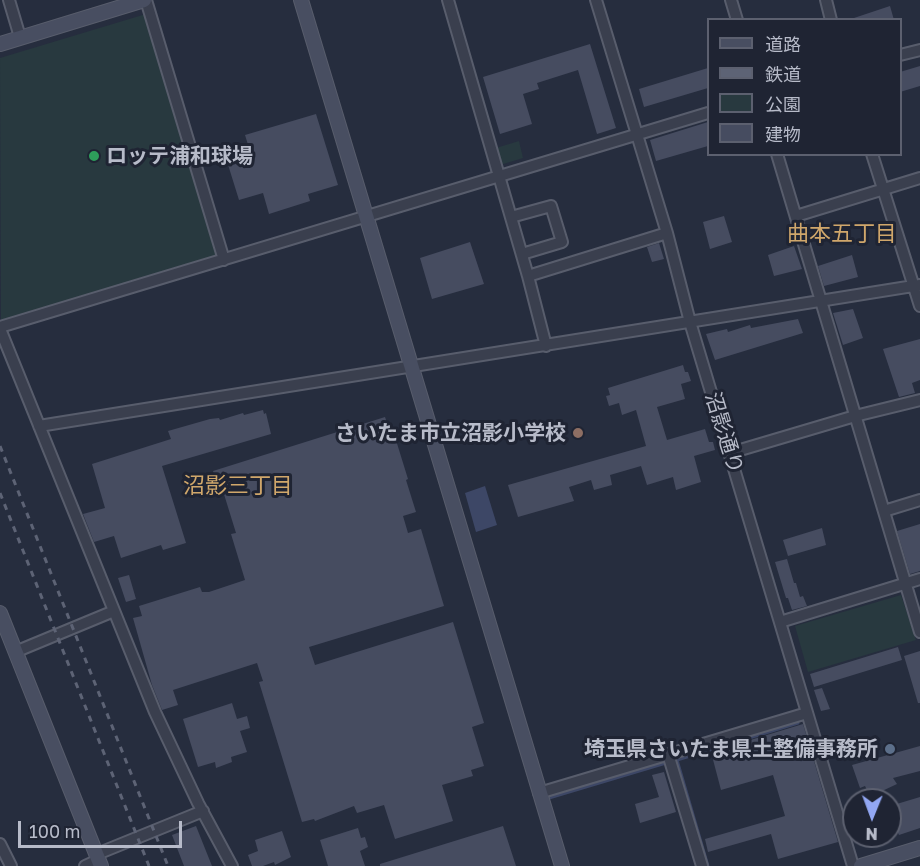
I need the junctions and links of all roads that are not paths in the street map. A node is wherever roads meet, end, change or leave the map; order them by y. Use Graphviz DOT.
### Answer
graph roads {
  1 [pos="9,0"];
  2 [pos="145,0"];
  3 [pos="301,0"];
  4 [pos="448,0"];
  5 [pos="596,0"];
  6 [pos="731,0"];
  7 [pos="826,0"];
  8 [pos="736,18"];
  9 [pos="830,18"];
  10 [pos="20,37"];
  11 [pos="0,44"];
  12 [pos="920,50"];
  13 [pos="902,55"];
  14 [pos="707,113"];
  15 [pos="638,135"];
  16 [pos="778,156"];
  17 [pos="873,156"];
  18 [pos="499,177"];
  19 [pos="920,178"];
  20 [pos="882,190"];
  21 [pos="795,216"];
  22 [pos="365,217"];
  23 [pos="511,218"];
  24 [pos="667,232"];
  25 [pos="522,254"];
  26 [pos="224,260"];
  27 [pos="528,276"];
  28 [pos="917,285"];
  29 [pos="820,300"];
  30 [pos="920,306"];
  31 [pos="690,322"];
  32 [pos="0,328"];
  33 [pos="546,346"];
  34 [pos="411,367"];
  35 [pos="920,400"];
  36 [pos="855,416"];
  37 [pos="39,426"];
  38 [pos="730,453"];
  39 [pos="920,500"];
  40 [pos="884,511"];
  41 [pos="920,579"];
  42 [pos="906,583"];
  43 [pos="114,611"];
  44 [pos="1,617"];
  45 [pos="780,622"];
  46 [pos="920,632"];
  47 [pos="15,651"];
  48 [pos="807,713"];
  49 [pos="668,754"];
  50 [pos="539,793"];
  51 [pos="203,812"];
  52 [pos="0,844"];
  53 [pos="920,848"];
  54 [pos="99,860"];
  55 [pos="11,866"];
  56 [pos="85,866"];
  57 [pos="232,866"];
  58 [pos="562,866"];
  59 [pos="702,866"];
  60 [pos="853,866"];
  61 [pos="861,866"];
  1 -- 10 [label="street"];
  2 -- 10 [label="street"];
  2 -- 26 [label="street"];
  3 -- 22 [label="street"];
  4 -- 18 [label="street"];
  5 -- 15 [label="street, 沼影通り"];
  6 -- 8 [label="street"];
  7 -- 9 [label="street"];
  10 -- 11 [label="street"];
  12 -- 13 [label="street"];
  14 -- 15 [label="street"];
  15 -- 18 [label="street"];
  15 -- 24 [label="street, 沼影通り"];
  16 -- 21 [label="street"];
  17 -- 20 [label="street"];
  18 -- 22 [label="street"];
  18 -- 23 [label="street"];
  19 -- 20 [label="street"];
  20 -- 21 [label="street"];
  20 -- 28 [label="street"];
  21 -- 29 [label="street"];
  22 -- 26 [label="street"];
  22 -- 34 [label="street"];
  23 -- 25 [label="street"];
  23 -- 25 [label="street"];
  24 -- 27 [label="street"];
  24 -- 31 [label="street, 沼影通り"];
  25 -- 27 [label="street"];
  26 -- 32 [label="street"];
  27 -- 33 [label="street"];
  28 -- 29 [label="street"];
  28 -- 30 [label="street"];
  29 -- 31 [label="street"];
  29 -- 36 [label="street"];
  31 -- 33 [label="street"];
  31 -- 38 [label="street, 沼影通り"];
  32 -- 37 [label="street"];
  33 -- 34 [label="street"];
  34 -- 37 [label="street"];
  34 -- 50 [label="street"];
  35 -- 36 [label="street"];
  36 -- 38 [label="street"];
  36 -- 40 [label="street"];
  37 -- 43 [label="street"];
  38 -- 45 [label="street, 沼影通り"];
  39 -- 40 [label="street"];
  40 -- 42 [label="street"];
  41 -- 42 [label="street"];
  42 -- 45 [label="street"];
  42 -- 46 [label="street"];
  43 -- 47 [label="street"];
  43 -- 51 [label="street"];
  44 -- 47 [label="street"];
  45 -- 48 [label="street, 沼影通り"];
  47 -- 54 [label="street"];
  48 -- 49 [label="street"];
  48 -- 60 [label="street, 沼影通り"];
  49 -- 50 [label="street"];
  49 -- 59 [label="street"];
  50 -- 58 [label="street"];
  51 -- 54 [label="street"];
  51 -- 57 [label="street"];
  52 -- 55 [label="street"];
  53 -- 61 [label="street"];
  54 -- 56 [label="street"];
}
